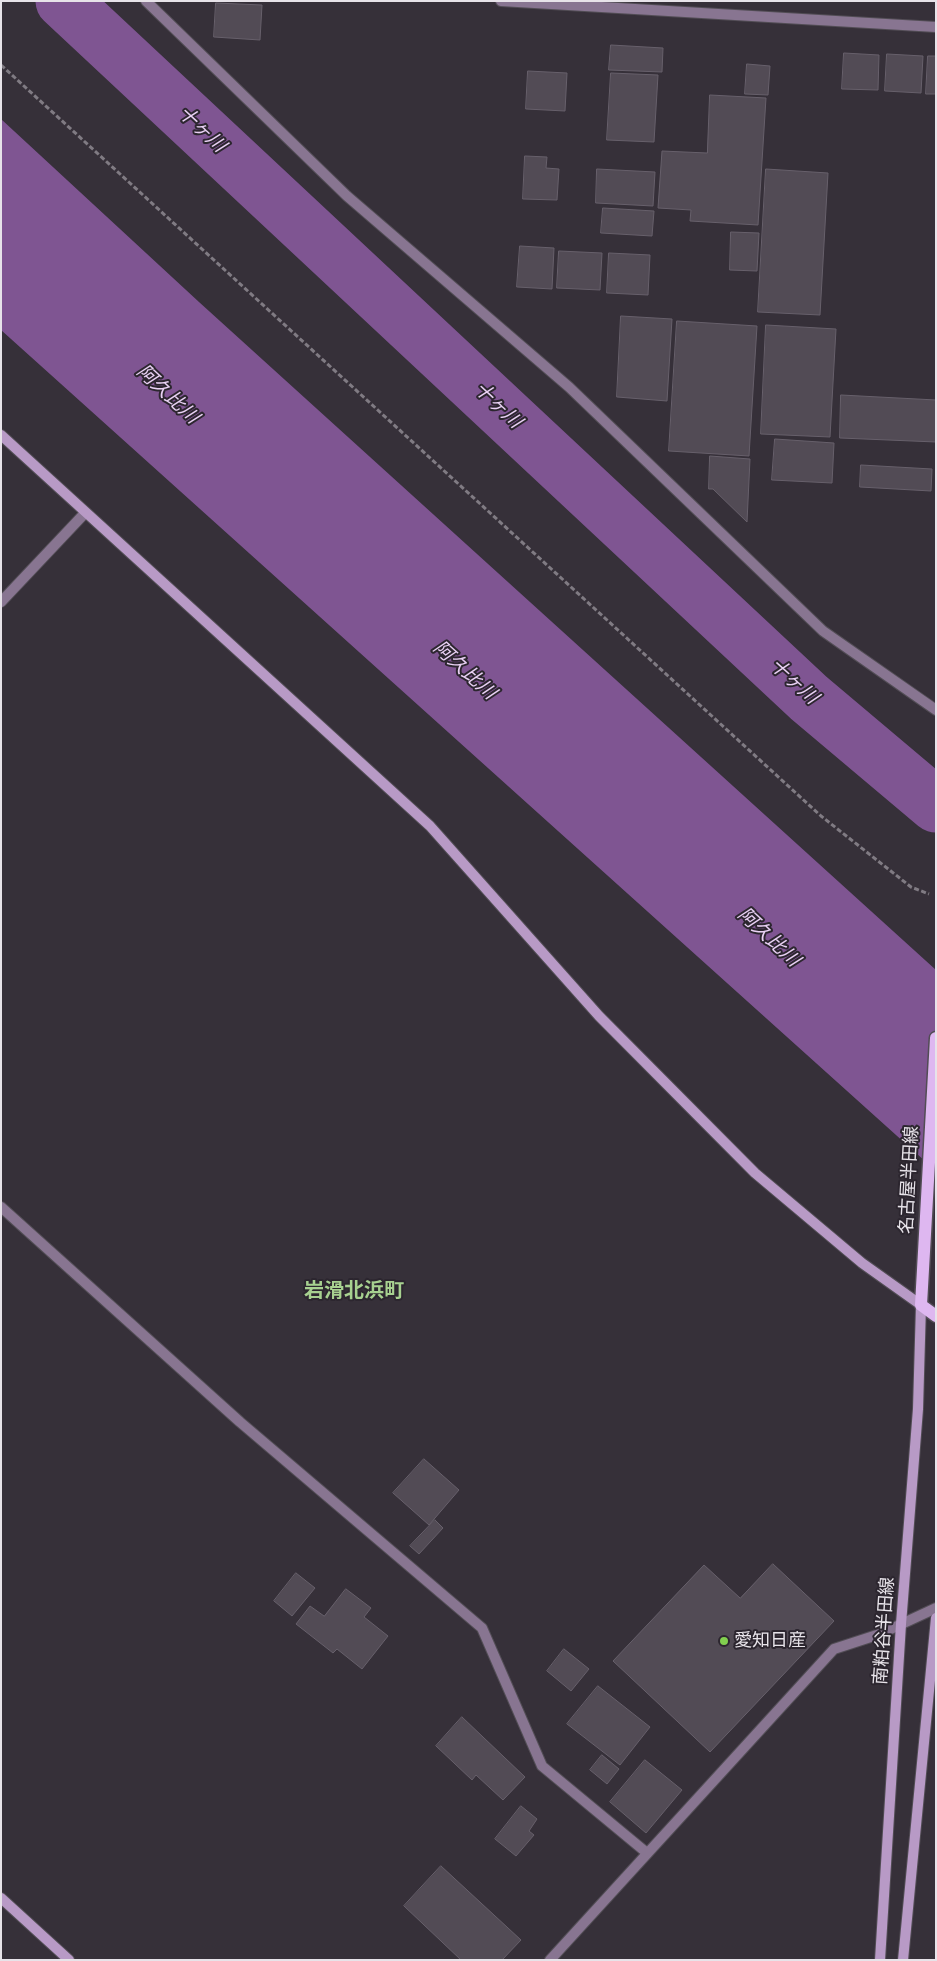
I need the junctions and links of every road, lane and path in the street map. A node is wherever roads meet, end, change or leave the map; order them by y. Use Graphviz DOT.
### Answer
graph roads {
  1 [pos="146,1"];
  2 [pos="501,1"];
  3 [pos="936,27"];
  4 [pos="1,65"];
  5 [pos="1,435"];
  6 [pos="84,513"];
  7 [pos="1,602"];
  8 [pos="936,710"];
  9 [pos="929,894"];
  10 [pos="936,1038"];
  11 [pos="1,1207"];
  12 [pos="921,1305"];
  13 [pos="936,1316"];
  14 [pos="936,1608"];
  15 [pos="936,1618"];
  16 [pos="901,1624"];
  17 [pos="647,1853"];
  18 [pos="1,1898"];
  19 [pos="69,1960"];
  20 [pos="550,1960"];
  21 [pos="880,1960"];
  22 [pos="903,1960"];
  1 -- 8 [label="street"];
  2 -- 3 [label="street"];
  4 -- 9 [label="path"];
  5 -- 6 [label="street"];
  6 -- 7 [label="street"];
  6 -- 12 [label="street"];
  10 -- 12 [label="main road, 名古屋半田線"];
  11 -- 17 [label="street"];
  12 -- 13 [label="main road"];
  12 -- 16 [label="street, 南粕谷半田線"];
  14 -- 16 [label="street"];
  15 -- 22 [label="street"];
  16 -- 17 [label="street"];
  16 -- 21 [label="street, 南粕谷半田線"];
  17 -- 20 [label="street"];
  18 -- 19 [label="street"];
}
